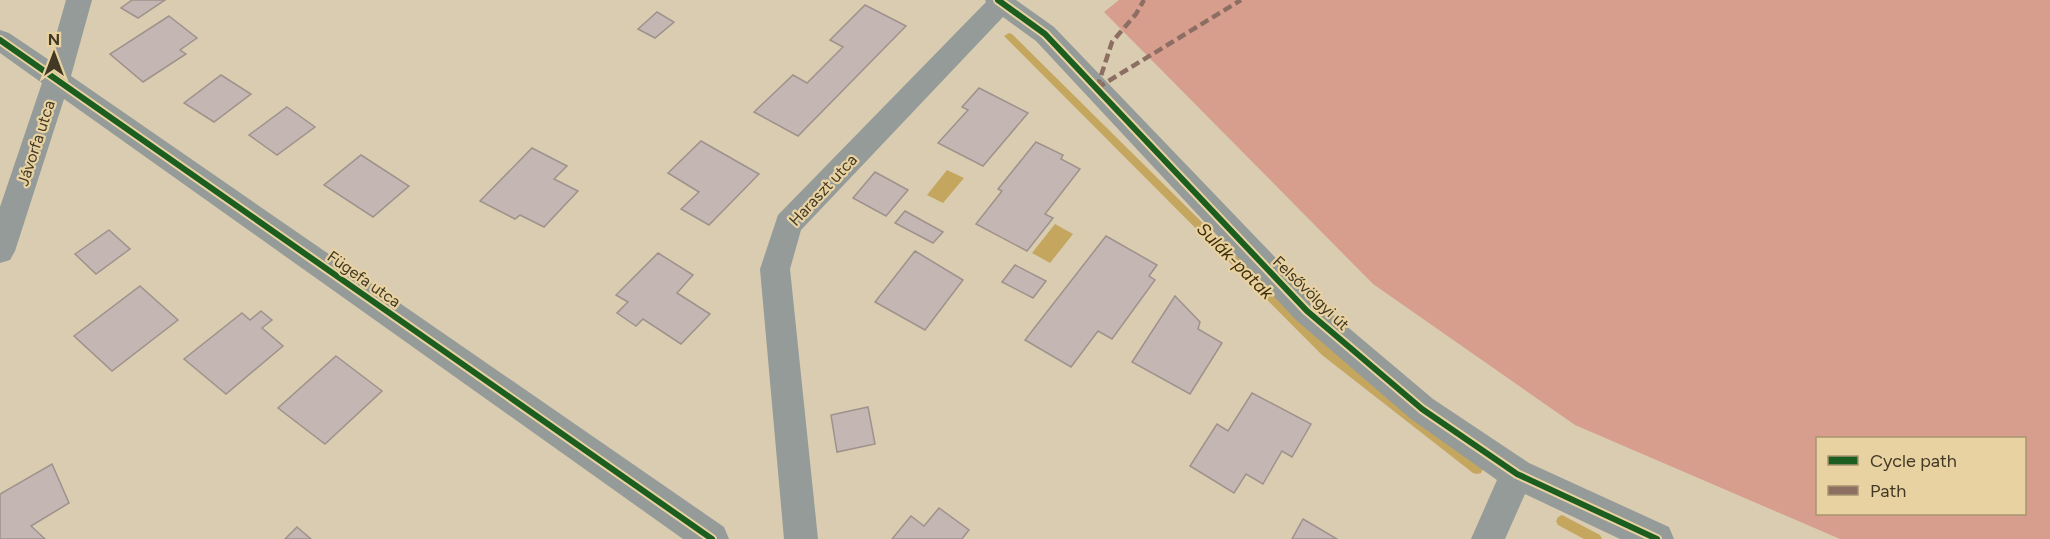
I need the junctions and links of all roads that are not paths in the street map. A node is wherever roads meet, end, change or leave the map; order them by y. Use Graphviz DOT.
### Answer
graph roads {
  1 [pos="80,0"];
  2 [pos="1000,2"];
  3 [pos="0,40"];
  4 [pos="56,81"];
  5 [pos="0,251"];
  6 [pos="1517,474"];
  7 [pos="712,539"];
  8 [pos="801,539"];
  9 [pos="1488,539"];
  10 [pos="1657,539"];
  1 -- 4 [label="street, Jávorfa utca"];
  2 -- 6 [label="street, Felsővölgyi út"];
  2 -- 8 [label="street, Haraszt utca"];
  3 -- 4 [label="street, Fügefa utca"];
  4 -- 5 [label="street, Jávorfa utca"];
  4 -- 7 [label="street, Fügefa utca"];
  6 -- 9 [label="street"];
  6 -- 10 [label="street, Felsővölgyi út"];
}
